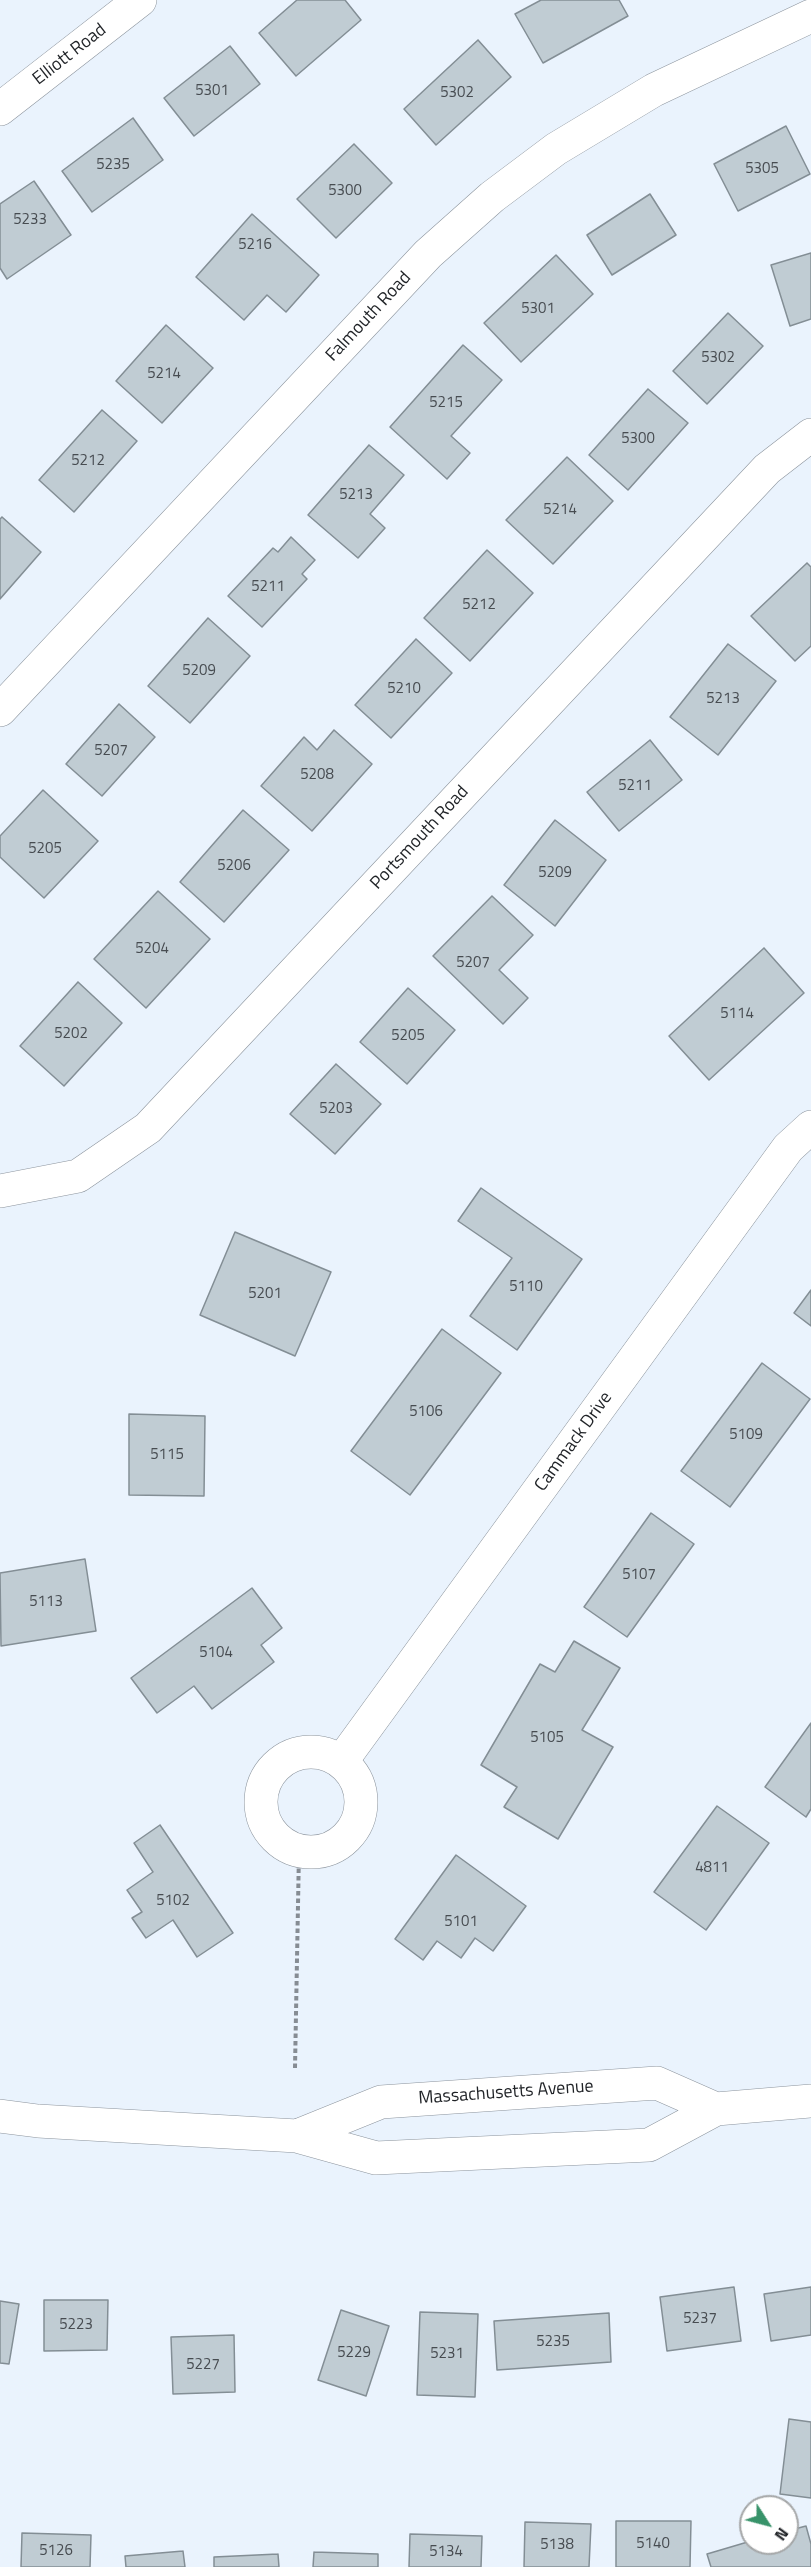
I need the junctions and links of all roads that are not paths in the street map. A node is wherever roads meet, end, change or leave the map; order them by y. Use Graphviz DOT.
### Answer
graph roads {
  1 [pos="140,0"];
  2 [pos="811,16"];
  3 [pos="7,94"];
  4 [pos="811,435"];
  5 [pos="0,710"];
  6 [pos="811,1127"];
  7 [pos="0,1191"];
  8 [pos="341,1762"];
  9 [pos="811,2100"];
  10 [pos="716,2109"];
  11 [pos="0,2116"];
  12 [pos="297,2136"];
  1 -- 3 [label="street, Elliott Road"];
  2 -- 5 [label="street, Falmouth Road"];
  4 -- 7 [label="street, Portsmouth Road"];
  6 -- 8 [label="street, Cammack Drive"];
  8 -- 8 [label="street"];
  9 -- 10 [label="street, Massachusetts Avenue"];
  10 -- 12 [label="street, Massachusetts Avenue"];
  10 -- 12 [label="street, Massachusetts Avenue"];
  11 -- 12 [label="street, Massachusetts Avenue"];
}
